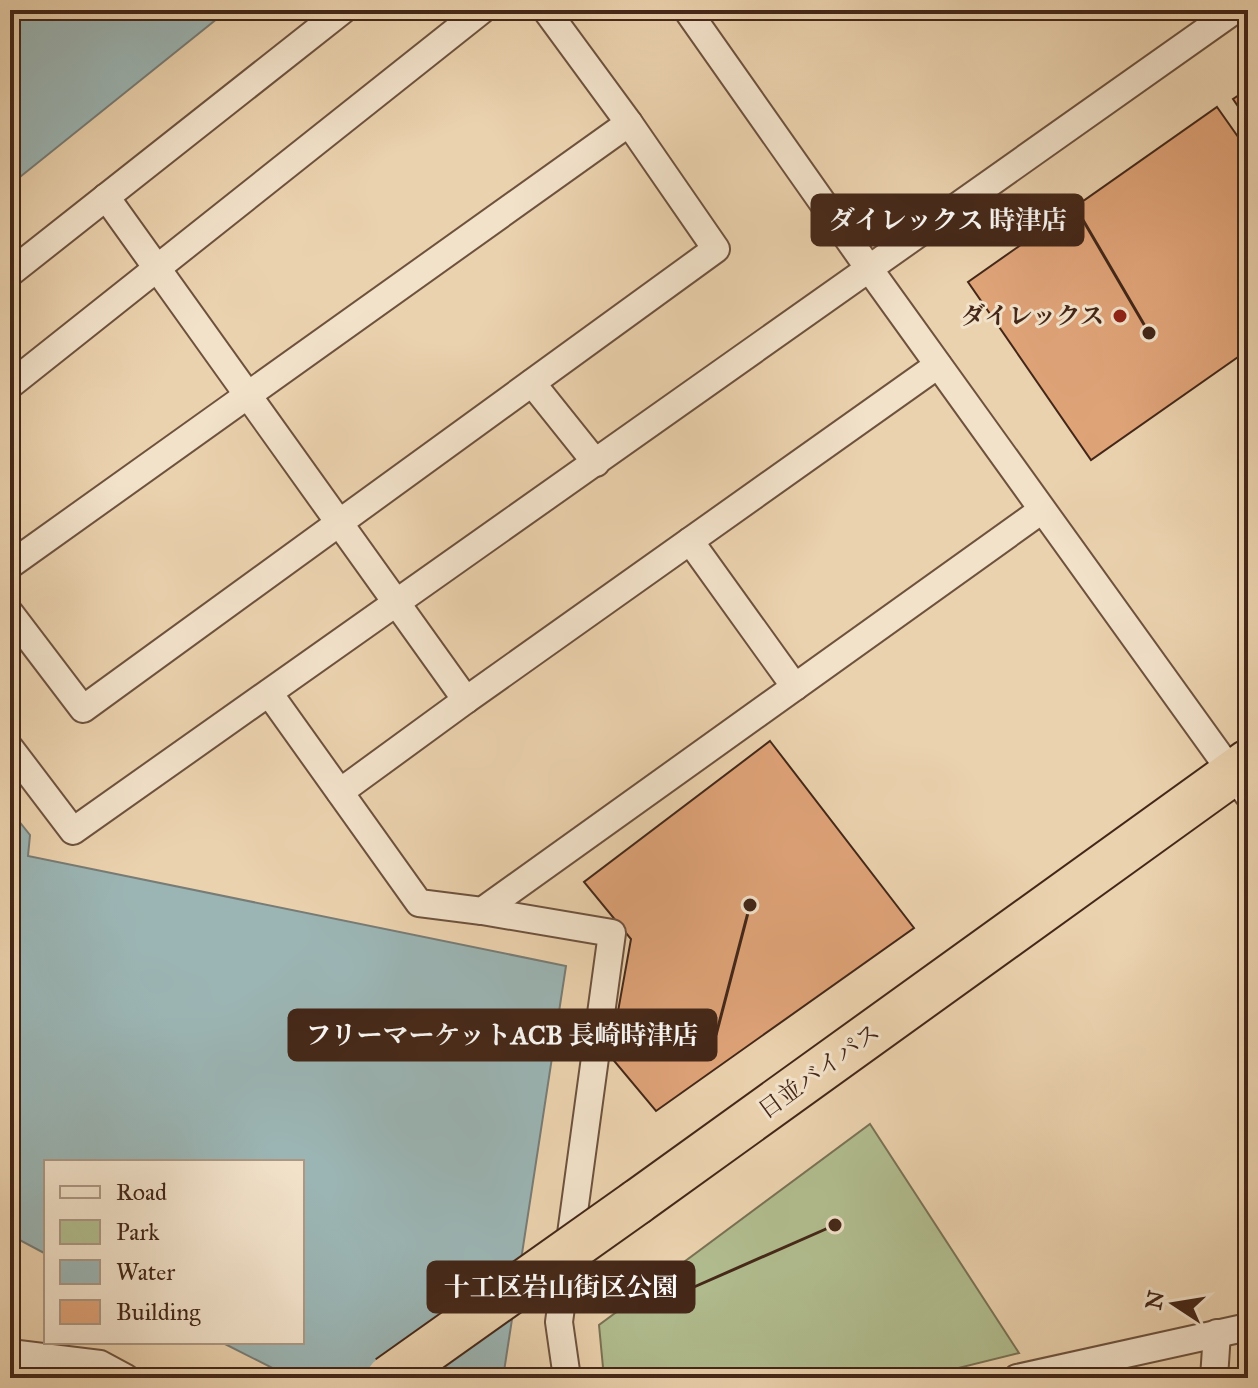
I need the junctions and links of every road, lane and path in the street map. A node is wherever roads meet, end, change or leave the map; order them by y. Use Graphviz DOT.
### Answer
graph roads {
  1 [pos="343,10"];
  2 [pos="482,10"];
  3 [pos="546,10"];
  4 [pos="687,10"];
  5 [pos="1235,10"];
  6 [pos="629,123"];
  7 [pos="106,197"];
  8 [pos="157,268"];
  9 [pos="870,270"];
  10 [pos="10,273"];
  11 [pos="938,365"];
  12 [pos="532,383"];
  13 [pos="10,385"];
  14 [pos="248,395"];
  15 [pos="596,463"];
  16 [pos="1042,510"];
  17 [pos="340,523"];
  18 [pos="690,541"];
  19 [pos="10,565"];
  20 [pos="397,603"];
  21 [pos="10,613"];
  22 [pos="795,687"];
  23 [pos="269,693"];
  24 [pos="466,700"];
  25 [pos="10,748"];
  26 [pos="1243,777"];
  27 [pos="340,792"];
  28 [pos="482,911"];
  29 [pos="1248,1327"];
  30 [pos="1217,1333"];
  31 [pos="10,1353"];
  32 [pos="1049,1375"];
  33 [pos="126,1378"];
  34 [pos="389,1378"];
  35 [pos="567,1378"];
  36 [pos="1017,1378"];
  37 [pos="1214,1378"];
  1 -- 7 [label="street"];
  2 -- 8 [label="street"];
  3 -- 6 [label="street"];
  4 -- 9 [label="street"];
  5 -- 9 [label="street"];
  6 -- 12 [label="street"];
  6 -- 14 [label="street"];
  7 -- 8 [label="street"];
  7 -- 10 [label="street"];
  8 -- 13 [label="street"];
  8 -- 14 [label="street"];
  9 -- 11 [label="street"];
  9 -- 15 [label="street"];
  11 -- 16 [label="street"];
  11 -- 18 [label="street"];
  12 -- 15 [label="street"];
  12 -- 17 [label="street"];
  14 -- 17 [label="street"];
  14 -- 19 [label="street"];
  15 -- 20 [label="street"];
  16 -- 22 [label="street"];
  16 -- 26 [label="street"];
  17 -- 20 [label="street"];
  17 -- 21 [label="street"];
  18 -- 22 [label="street"];
  18 -- 24 [label="street"];
  20 -- 23 [label="street"];
  20 -- 24 [label="street"];
  22 -- 28 [label="street"];
  23 -- 25 [label="street"];
  23 -- 27 [label="street"];
  24 -- 27 [label="street"];
  26 -- 34 [label="highway, 日並バイパス, bridge"];
  27 -- 28 [label="street"];
  28 -- 35 [label="street"];
  29 -- 30 [label="street"];
  30 -- 32 [label="street"];
  30 -- 37 [label="street"];
  31 -- 33 [label="street"];
  32 -- 36 [label="street"];
}
